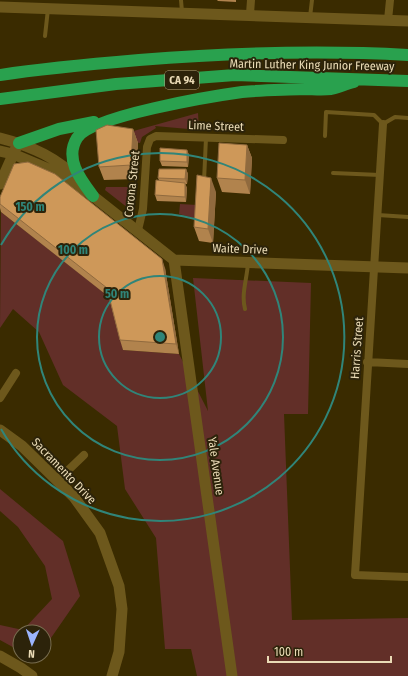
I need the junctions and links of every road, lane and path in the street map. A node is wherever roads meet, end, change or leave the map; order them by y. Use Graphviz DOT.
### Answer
graph roads {
  1 [pos="181,0"];
  2 [pos="251,0"];
  3 [pos="312,0"];
  4 [pos="390,0"];
  5 [pos="0,7"];
  6 [pos="48,9"];
  7 [pos="182,13"];
  8 [pos="250,14"];
  9 [pos="310,17"];
  10 [pos="388,20"];
  11 [pos="408,21"];
  12 [pos="45,36"];
  13 [pos="408,55"];
  14 [pos="0,75"];
  15 [pos="364,80"];
  16 [pos="408,81"];
  17 [pos="0,99"];
  18 [pos="122,116"];
  19 [pos="408,118"];
  20 [pos="383,124"];
  21 [pos="325,136"];
  22 [pos="0,138"];
  23 [pos="206,138"];
  24 [pos="150,139"];
  25 [pos="283,140"];
  26 [pos="19,143"];
  27 [pos="0,151"];
  28 [pos="13,154"];
  29 [pos="333,173"];
  30 [pos="380,175"];
  31 [pos="0,184"];
  32 [pos="204,185"];
  33 [pos="93,196"];
  34 [pos="378,215"];
  35 [pos="408,217"];
  36 [pos="138,230"];
  37 [pos="174,260"];
  38 [pos="248,263"];
  39 [pos="375,267"];
  40 [pos="408,268"];
  41 [pos="245,310"];
  42 [pos="367,362"];
  43 [pos="408,364"];
  44 [pos="16,373"];
  45 [pos="0,398"];
  46 [pos="0,430"];
  47 [pos="84,455"];
  48 [pos="58,480"];
  49 [pos="408,577"];
  50 [pos="0,656"];
  51 [pos="32,676"];
  52 [pos="112,676"];
  53 [pos="232,676"];
  1 -- 7 [label="lane"];
  2 -- 8 [label="street"];
  3 -- 9 [label="lane"];
  4 -- 10 [label="street"];
  5 -- 6 [label="street"];
  6 -- 7 [label="street"];
  6 -- 12 [label="lane"];
  7 -- 8 [label="street"];
  8 -- 9 [label="street"];
  9 -- 10 [label="street"];
  10 -- 11 [label="street"];
  13 -- 14 [label="highway, Martin Luther King Junior Freeway / CA 94"];
  15 -- 16 [label="highway, Martin Luther King Junior Freeway / CA 94"];
  15 -- 17 [label="highway, Martin Luther King Junior Freeway / CA 94"];
  15 -- 18 [label="highway"];
  18 -- 26 [label="highway"];
  18 -- 33 [label="highway"];
  19 -- 20 [label="lane"];
  20 -- 21 [label="lane"];
  20 -- 30 [label="street, Harris Street"];
  22 -- 26 [label="street"];
  23 -- 24 [label="street, Lime Street"];
  23 -- 25 [label="street, Lime Street"];
  23 -- 32 [label="lane"];
  24 -- 36 [label="street, Corona Street"];
  26 -- 28 [label="street"];
  26 -- 33 [label="street"];
  27 -- 28 [label="street"];
  28 -- 31 [label="street"];
  28 -- 33 [label="street"];
  29 -- 30 [label="lane"];
  30 -- 34 [label="street, Harris Street"];
  33 -- 36 [label="street"];
  34 -- 35 [label="lane"];
  34 -- 39 [label="street, Harris Street"];
  36 -- 37 [label="street"];
  37 -- 38 [label="street, Waite Drive"];
  37 -- 53 [label="street, Yale Avenue"];
  38 -- 39 [label="street, Waite Drive"];
  38 -- 41 [label="lane"];
  39 -- 40 [label="street, Waite Drive"];
  39 -- 42 [label="street, Harris Street"];
  42 -- 43 [label="street"];
  42 -- 49 [label="street, Harris Street"];
  44 -- 45 [label="street"];
  46 -- 48 [label="street, Sacramento Drive"];
  47 -- 48 [label="street"];
  48 -- 52 [label="street, Sacramento Drive"];
  50 -- 51 [label="street"];
}
